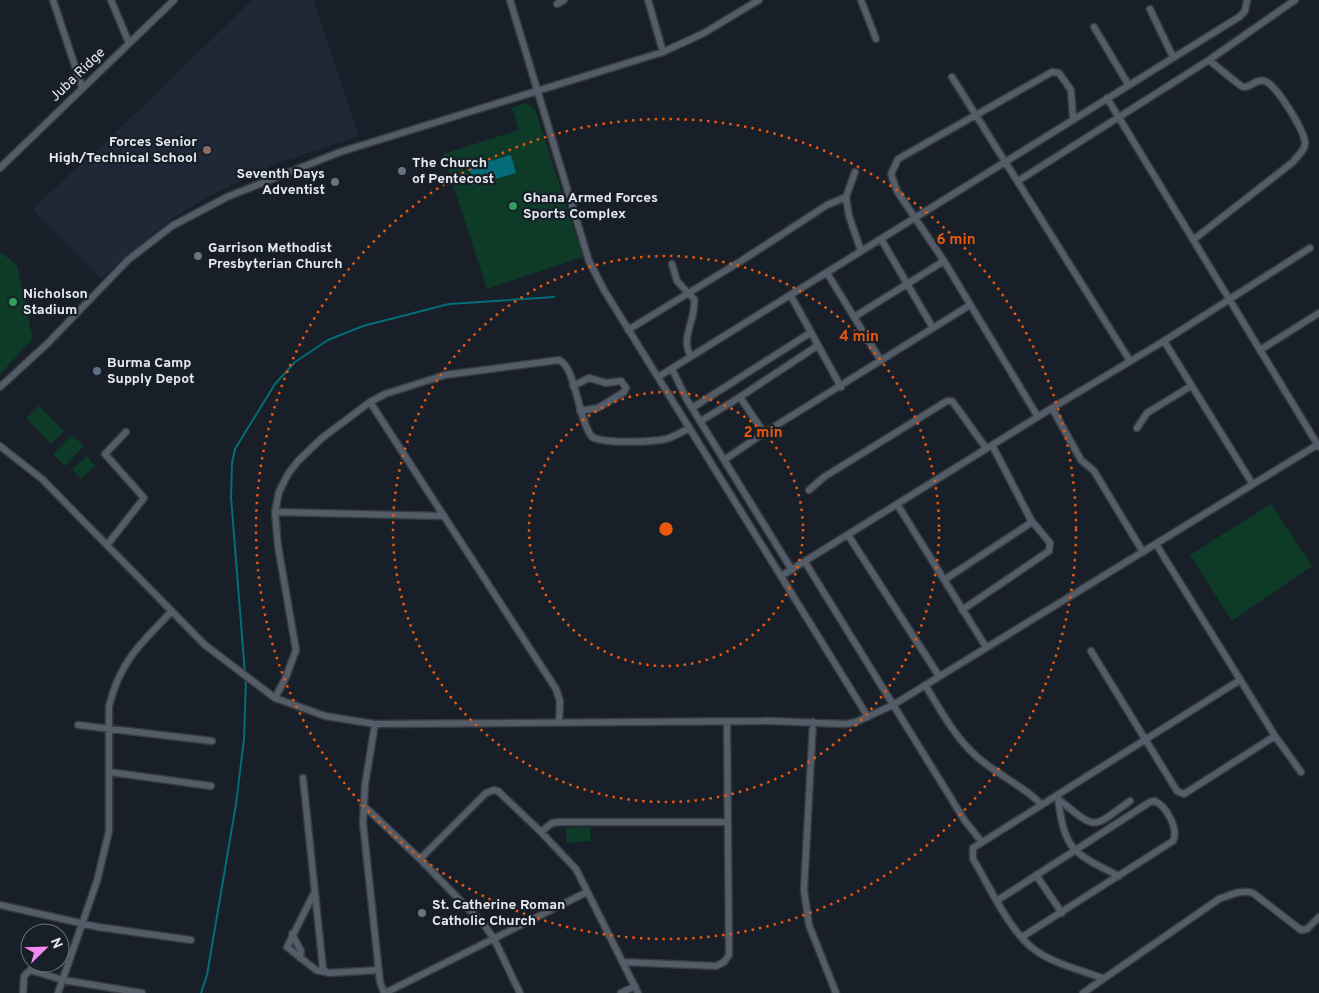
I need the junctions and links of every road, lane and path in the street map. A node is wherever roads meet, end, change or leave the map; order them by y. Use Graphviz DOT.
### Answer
graph roads {
  1 [pos="53,0"];
  2 [pos="111,0"];
  3 [pos="174,0"];
  4 [pos="510,0"];
  5 [pos="564,0"];
  6 [pos="648,0"];
  7 [pos="759,0"];
  8 [pos="861,0"];
  9 [pos="1247,0"];
  10 [pos="1295,0"];
  11 [pos="557,4"];
  12 [pos="1150,9"];
  13 [pos="1094,27"];
  14 [pos="876,39"];
  15 [pos="128,43"];
  16 [pos="663,52"];
  17 [pos="1173,57"];
  18 [pos="1209,60"];
  19 [pos="952,77"];
  20 [pos="1128,84"];
  21 [pos="82,87"];
  22 [pos="537,92"];
  23 [pos="1106,98"];
  24 [pos="976,117"];
  25 [pos="1073,118"];
  26 [pos="1119,118"];
  27 [pos="1006,162"];
  28 [pos="0,168"];
  29 [pos="855,172"];
  30 [pos="1018,181"];
  31 [pos="846,197"];
  32 [pos="915,218"];
  33 [pos="881,239"];
  34 [pos="1193,240"];
  35 [pos="1310,248"];
  36 [pos="861,251"];
  37 [pos="944,261"];
  38 [pos="672,264"];
  39 [pos="827,273"];
  40 [pos="907,283"];
  41 [pos="690,294"];
  42 [pos="790,296"];
  43 [pos="1228,298"];
  44 [pos="970,305"];
  45 [pos="1319,313"];
  46 [pos="854,317"];
  47 [pos="933,328"];
  48 [pos="628,330"];
  49 [pos="810,333"];
  50 [pos="1164,341"];
  51 [pos="817,346"];
  52 [pos="1260,350"];
  53 [pos="691,356"];
  54 [pos="881,361"];
  55 [pos="1130,361"];
  56 [pos="672,369"];
  57 [pos="658,377"];
  58 [pos="573,386"];
  59 [pos="1191,386"];
  60 [pos="0,387"];
  61 [pos="841,387"];
  62 [pos="740,397"];
  63 [pos="370,402"];
  64 [pos="692,408"];
  65 [pos="1052,408"];
  66 [pos="580,412"];
  67 [pos="1038,416"];
  68 [pos="701,421"];
  69 [pos="688,428"];
  70 [pos="1137,428"];
  71 [pos="126,432"];
  72 [pos="764,433"];
  73 [pos="0,446"];
  74 [pos="989,446"];
  75 [pos="1318,446"];
  76 [pos="724,460"];
  77 [pos="1252,484"];
  78 [pos="809,490"];
  79 [pos="897,504"];
  80 [pos="275,512"];
  81 [pos="442,516"];
  82 [pos="1031,520"];
  83 [pos="848,535"];
  84 [pos="1156,544"];
  85 [pos="107,545"];
  86 [pos="1142,552"];
  87 [pos="805,562"];
  88 [pos="792,570"];
  89 [pos="781,576"];
  90 [pos="944,580"];
  91 [pos="962,610"];
  92 [pos="172,612"];
  93 [pos="986,647"];
  94 [pos="1091,651"];
  95 [pos="939,676"];
  96 [pos="1240,680"];
  97 [pos="925,685"];
  98 [pos="274,698"];
  99 [pos="893,705"];
  100 [pos="868,718"];
  101 [pos="559,722"];
  102 [pos="727,722"];
  103 [pos="813,722"];
  104 [pos="78,724"];
  105 [pos="375,724"];
  106 [pos="110,726"];
  107 [pos="1275,736"];
  108 [pos="1145,739"];
  109 [pos="212,740"];
  110 [pos="109,772"];
  111 [pos="1301,772"];
  112 [pos="303,778"];
  113 [pos="211,786"];
  114 [pos="1056,797"];
  115 [pos="1130,800"];
  116 [pos="1041,804"];
  117 [pos="363,805"];
  118 [pos="728,822"];
  119 [pos="541,832"];
  120 [pos="981,841"];
  121 [pos="1077,851"];
  122 [pos="420,859"];
  123 [pos="1036,876"];
  124 [pos="1119,876"];
  125 [pos="314,892"];
  126 [pos="587,892"];
  127 [pos="998,900"];
  128 [pos="0,905"];
  129 [pos="305,911"];
  130 [pos="1062,913"];
  131 [pos="317,914"];
  132 [pos="1319,917"];
  133 [pos="82,922"];
  134 [pos="292,934"];
  135 [pos="1022,937"];
  136 [pos="494,939"];
  137 [pos="192,940"];
  138 [pos="300,958"];
  139 [pos="623,962"];
  140 [pos="379,970"];
  141 [pos="325,972"];
  142 [pos="1102,978"];
  143 [pos="63,980"];
  144 [pos="635,986"];
  145 [pos="24,993"];
  146 [pos="58,993"];
  147 [pos="142,993"];
  148 [pos="384,993"];
  149 [pos="520,993"];
  150 [pos="621,993"];
  151 [pos="638,993"];
  152 [pos="836,993"];
  153 [pos="1083,993"];
  1 -- 21 [label="street"];
  2 -- 15 [label="street"];
  3 -- 15 [label="street, Juba Ridge"];
  4 -- 22 [label="street"];
  5 -- 11 [label="street"];
  6 -- 16 [label="street"];
  7 -- 16 [label="street"];
  8 -- 14 [label="street"];
  9 -- 17 [label="street"];
  10 -- 18 [label="street"];
  12 -- 17 [label="street"];
  13 -- 20 [label="street"];
  15 -- 21 [label="street, Juba Ridge"];
  16 -- 22 [label="street"];
  17 -- 20 [label="street"];
  18 -- 26 [label="street"];
  18 -- 34 [label="street"];
  19 -- 24 [label="street"];
  20 -- 23 [label="street"];
  21 -- 28 [label="street, Juba Ridge"];
  22 -- 48 [label="street"];
  22 -- 60 [label="street"];
  23 -- 25 [label="street"];
  23 -- 26 [label="street"];
  24 -- 25 [label="street"];
  24 -- 27 [label="street"];
  24 -- 32 [label="street"];
  25 -- 27 [label="street"];
  26 -- 30 [label="street"];
  26 -- 34 [label="street"];
  27 -- 30 [label="street"];
  27 -- 32 [label="street"];
  29 -- 31 [label="street"];
  30 -- 55 [label="street"];
  31 -- 36 [label="street"];
  31 -- 41 [label="street"];
  32 -- 33 [label="street"];
  32 -- 37 [label="street"];
  33 -- 36 [label="street"];
  33 -- 40 [label="street"];
  34 -- 43 [label="street"];
  35 -- 43 [label="street"];
  36 -- 39 [label="street"];
  37 -- 40 [label="street"];
  37 -- 44 [label="street"];
  38 -- 41 [label="street"];
  39 -- 42 [label="street"];
  39 -- 46 [label="street"];
  40 -- 46 [label="street"];
  40 -- 47 [label="street"];
  41 -- 48 [label="street"];
  41 -- 53 [label="street"];
  42 -- 49 [label="street"];
  42 -- 53 [label="street"];
  43 -- 50 [label="street"];
  43 -- 52 [label="street"];
  44 -- 47 [label="street"];
  44 -- 67 [label="street"];
  45 -- 52 [label="street"];
  46 -- 54 [label="street"];
  47 -- 54 [label="street"];
  48 -- 57 [label="street"];
  49 -- 51 [label="street"];
  49 -- 64 [label="street"];
  50 -- 55 [label="street"];
  50 -- 59 [label="street"];
  51 -- 61 [label="street"];
  51 -- 62 [label="street"];
  52 -- 75 [label="street"];
  53 -- 56 [label="street"];
  54 -- 61 [label="street"];
  55 -- 65 [label="street"];
  56 -- 57 [label="street"];
  56 -- 64 [label="street"];
  57 -- 69 [label="street"];
  58 -- 63 [label="street"];
  58 -- 66 [label="street"];
  58 -- 66 [label="street"];
  59 -- 70 [label="street"];
  59 -- 77 [label="street"];
  61 -- 72 [label="street"];
  62 -- 68 [label="street"];
  62 -- 72 [label="street"];
  63 -- 80 [label="street"];
  63 -- 81 [label="street"];
  64 -- 68 [label="street"];
  65 -- 67 [label="street"];
  65 -- 86 [label="street"];
  66 -- 69 [label="street"];
  67 -- 74 [label="street"];
  68 -- 76 [label="street"];
  69 -- 89 [label="street"];
  71 -- 85 [label="street"];
  72 -- 76 [label="street"];
  73 -- 85 [label="street"];
  74 -- 78 [label="street"];
  74 -- 79 [label="street"];
  74 -- 82 [label="street"];
  75 -- 77 [label="street"];
  76 -- 88 [label="street"];
  77 -- 84 [label="street"];
  79 -- 83 [label="street"];
  79 -- 90 [label="street"];
  80 -- 81 [label="street"];
  80 -- 98 [label="street"];
  81 -- 101 [label="street"];
  82 -- 90 [label="street"];
  82 -- 91 [label="street"];
  83 -- 87 [label="street"];
  83 -- 95 [label="street"];
  84 -- 86 [label="street"];
  84 -- 96 [label="street"];
  85 -- 92 [label="street"];
  86 -- 93 [label="street"];
  87 -- 88 [label="street"];
  87 -- 99 [label="street"];
  88 -- 89 [label="street"];
  89 -- 100 [label="street"];
  90 -- 91 [label="street"];
  91 -- 93 [label="street"];
  92 -- 98 [label="street"];
  92 -- 106 [label="street"];
  93 -- 95 [label="street"];
  94 -- 108 [label="street"];
  95 -- 97 [label="street"];
  96 -- 107 [label="street"];
  96 -- 108 [label="street"];
  97 -- 99 [label="street"];
  97 -- 116 [label="street"];
  98 -- 105 [label="street"];
  99 -- 100 [label="street"];
  99 -- 120 [label="street"];
  100 -- 103 [label="street"];
  101 -- 102 [label="street"];
  101 -- 105 [label="street"];
  102 -- 103 [label="street"];
  102 -- 118 [label="street"];
  103 -- 152 [label="street"];
  104 -- 106 [label="street"];
  105 -- 117 [label="street"];
  106 -- 109 [label="street"];
  106 -- 110 [label="street"];
  107 -- 108 [label="street"];
  107 -- 111 [label="street"];
  108 -- 114 [label="street"];
  110 -- 113 [label="street"];
  110 -- 133 [label="street"];
  112 -- 125 [label="street"];
  114 -- 115 [label="street"];
  114 -- 116 [label="street"];
  114 -- 121 [label="street"];
  116 -- 120 [label="street"];
  117 -- 122 [label="street"];
  117 -- 140 [label="street"];
  118 -- 119 [label="street"];
  118 -- 139 [label="street"];
  119 -- 122 [label="street"];
  119 -- 126 [label="street"];
  120 -- 127 [label="street"];
  121 -- 123 [label="street"];
  121 -- 124 [label="street"];
  121 -- 124 [label="street"];
  122 -- 136 [label="street"];
  123 -- 127 [label="street"];
  123 -- 130 [label="street"];
  124 -- 130 [label="street"];
  125 -- 129 [label="street"];
  125 -- 131 [label="street"];
  126 -- 136 [label="street"];
  126 -- 139 [label="street"];
  127 -- 135 [label="street"];
  128 -- 133 [label="street"];
  129 -- 131 [label="street"];
  129 -- 134 [label="street"];
  130 -- 135 [label="street"];
  131 -- 141 [label="street"];
  132 -- 142 [label="street"];
  133 -- 137 [label="street"];
  133 -- 143 [label="street"];
  134 -- 138 [label="street"];
  134 -- 138 [label="street"];
  135 -- 142 [label="street"];
  136 -- 148 [label="street"];
  136 -- 149 [label="street"];
  138 -- 141 [label="street"];
  139 -- 144 [label="street"];
  140 -- 141 [label="street"];
  140 -- 148 [label="street"];
  142 -- 153 [label="street"];
  143 -- 145 [label="street"];
  143 -- 146 [label="street"];
  143 -- 147 [label="street"];
  144 -- 150 [label="street"];
  144 -- 151 [label="street"];
}
